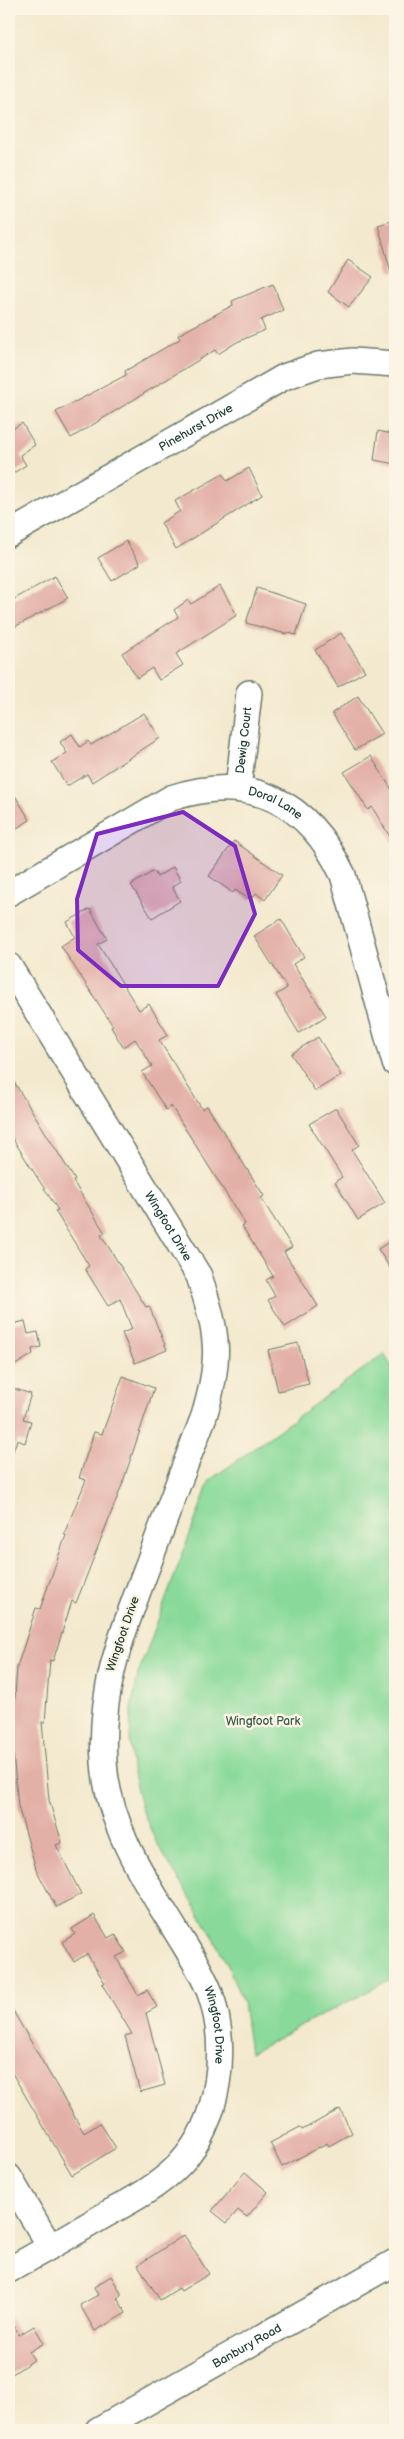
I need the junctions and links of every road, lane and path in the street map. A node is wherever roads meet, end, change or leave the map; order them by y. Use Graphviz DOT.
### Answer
graph roads {
  1 [pos="395,364"];
  2 [pos="9,534"];
  3 [pos="249,693"];
  4 [pos="238,789"];
  5 [pos="9,893"];
  6 [pos="9,966"];
  7 [pos="395,1063"];
  8 [pos="9,2177"];
  9 [pos="50,2247"];
  10 [pos="395,2262"];
  11 [pos="9,2270"];
  12 [pos="98,2430"];
  1 -- 2 [label="street, Pinehurst Drive"];
  3 -- 4 [label="street, Dewig Court"];
  4 -- 5 [label="street, Doral Lane"];
  4 -- 7 [label="street, Doral Lane"];
  6 -- 9 [label="street, Wingfoot Drive"];
  8 -- 9 [label="street"];
  9 -- 11 [label="street, Wingfoot Drive"];
  10 -- 12 [label="street, Banbury Road"];
}
